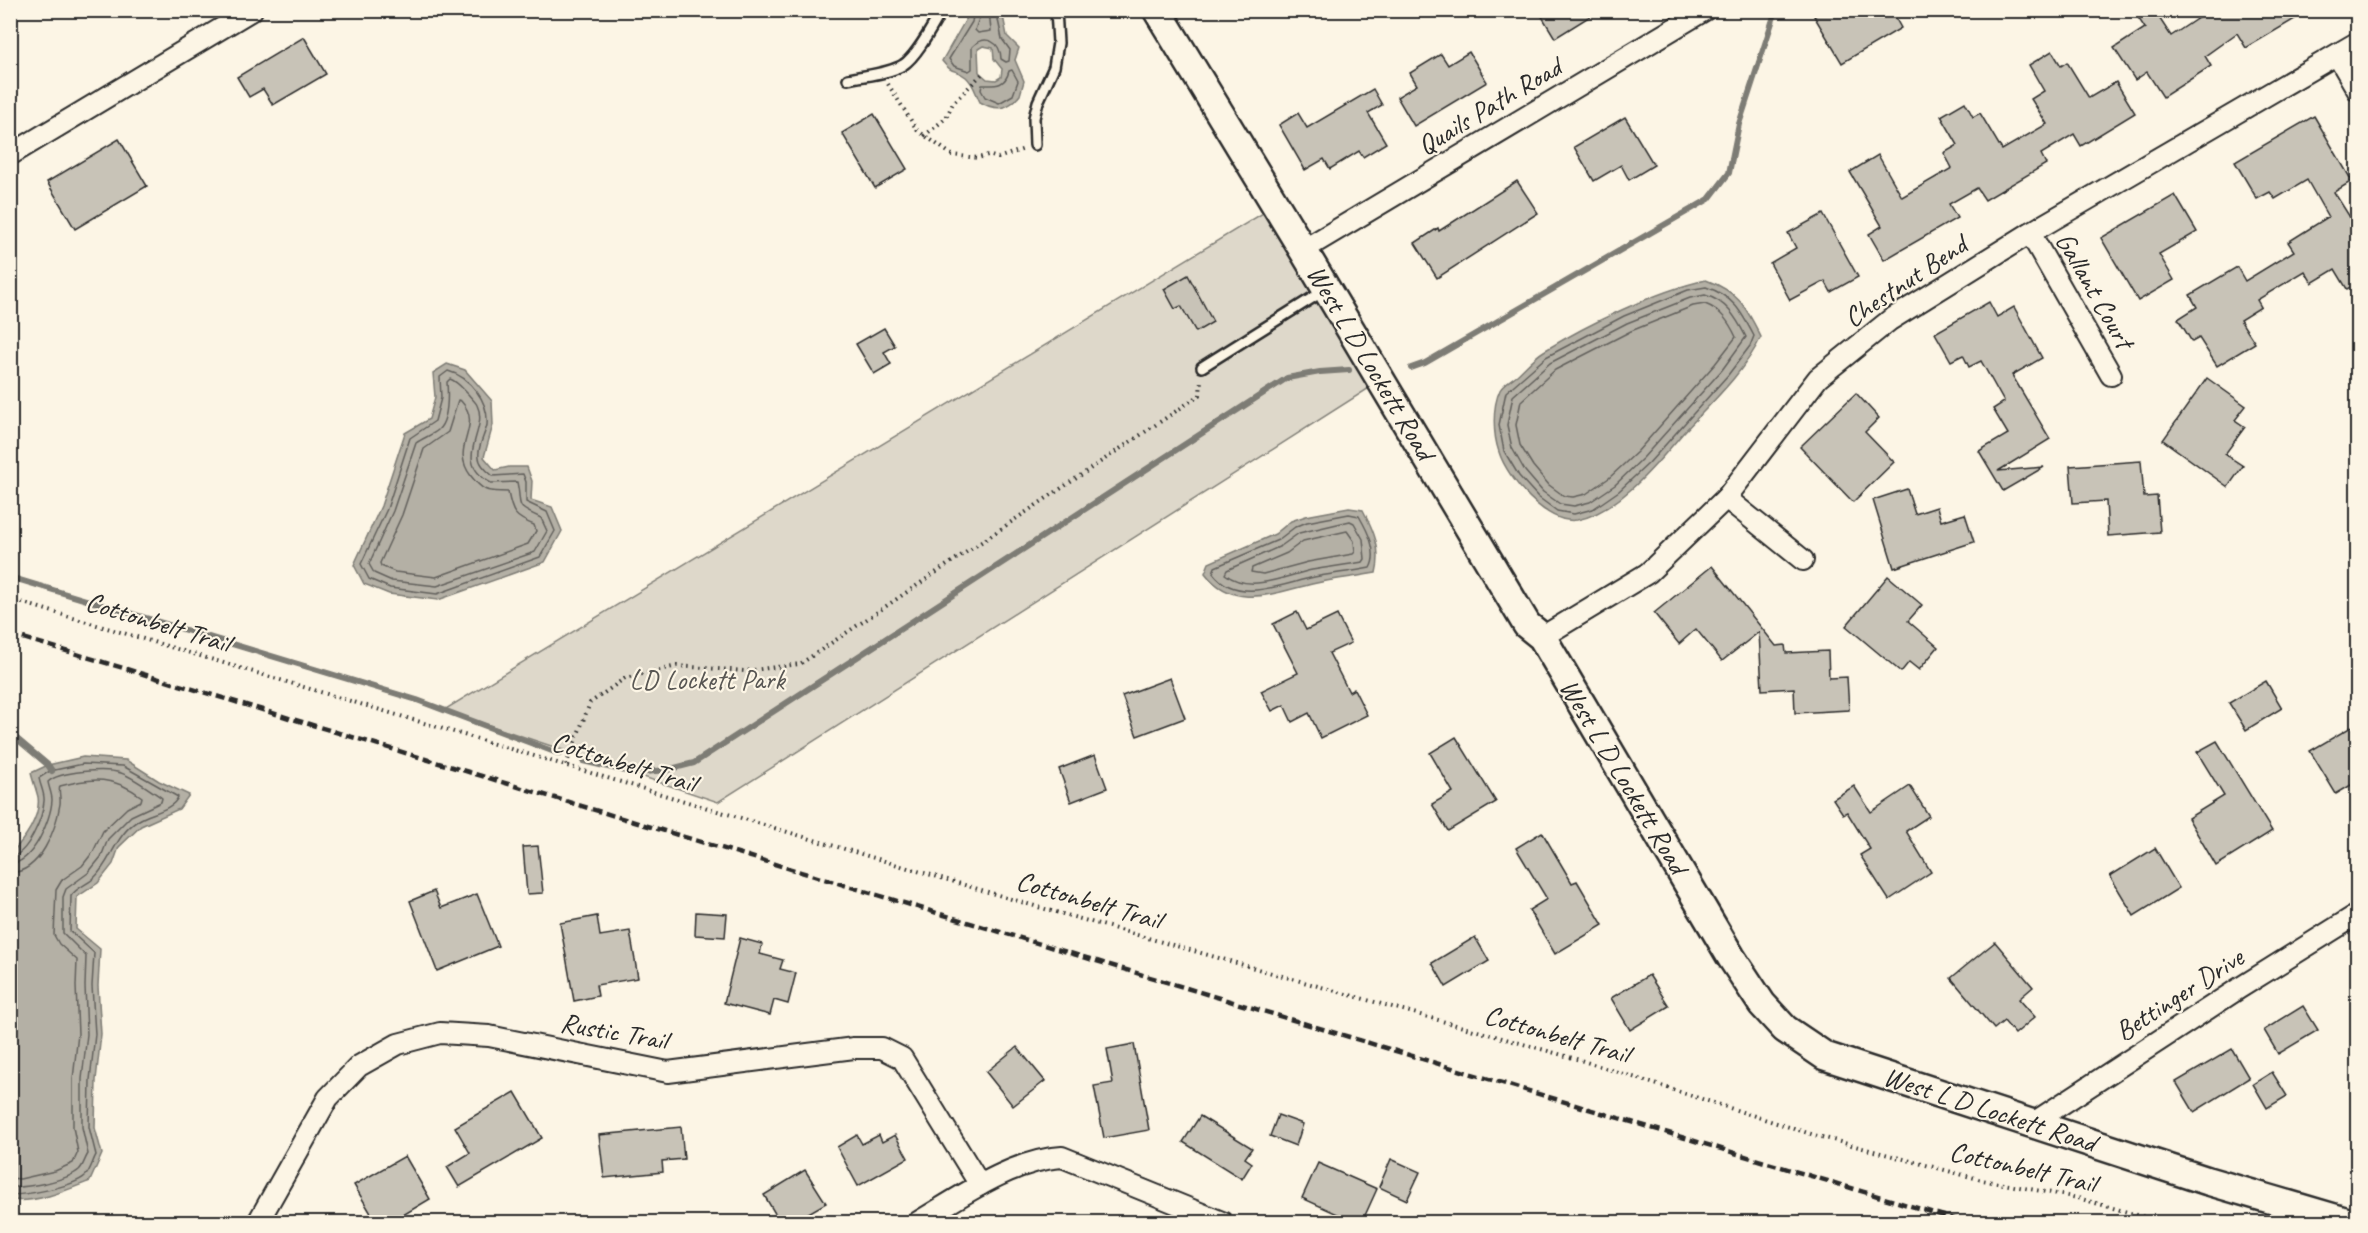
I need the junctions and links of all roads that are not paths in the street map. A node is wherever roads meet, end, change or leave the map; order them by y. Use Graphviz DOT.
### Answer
graph roads {
  1 [pos="252,10"];
  2 [pos="942,10"];
  3 [pos="1056,10"];
  4 [pos="1157,10"];
  5 [pos="1705,10"];
  6 [pos="2358,42"];
  7 [pos="2337,55"];
  8 [pos="848,79"];
  9 [pos="2358,91"];
  10 [pos="1035,145"];
  11 [pos="10,155"];
  12 [pos="2030,234"];
  13 [pos="1303,250"];
  14 [pos="1327,289"];
  15 [pos="1202,367"];
  16 [pos="2111,375"];
  17 [pos="1726,498"];
  18 [pos="1803,560"];
  19 [pos="1542,637"];
  20 [pos="2358,914"];
  21 [pos="2032,1123"];
  22 [pos="980,1185"];
  23 [pos="258,1222"];
  24 [pos="918,1222"];
  25 [pos="1222,1222"];
  26 [pos="2348,1222"];
  1 -- 11 [label="street"];
  2 -- 8 [label="lane"];
  3 -- 10 [label="lane"];
  4 -- 13 [label="main road, West L D Lockett Road"];
  5 -- 13 [label="street, Quails Path Road"];
  6 -- 7 [label="street, Chestnut Bend"];
  7 -- 9 [label="street"];
  7 -- 12 [label="street, Chestnut Bend"];
  12 -- 16 [label="street, Gallant Court"];
  12 -- 17 [label="street, Chestnut Bend"];
  13 -- 14 [label="main road, West L D Lockett Road"];
  14 -- 15 [label="lane"];
  14 -- 19 [label="main road, West L D Lockett Road"];
  17 -- 18 [label="street"];
  17 -- 19 [label="street, Chestnut Bend"];
  19 -- 21 [label="main road, West L D Lockett Road"];
  20 -- 21 [label="street, Bettinger Drive"];
  21 -- 26 [label="main road, West L D Lockett Road"];
  22 -- 23 [label="street, Rustic Trail"];
  22 -- 24 [label="street"];
  22 -- 25 [label="street"];
}
